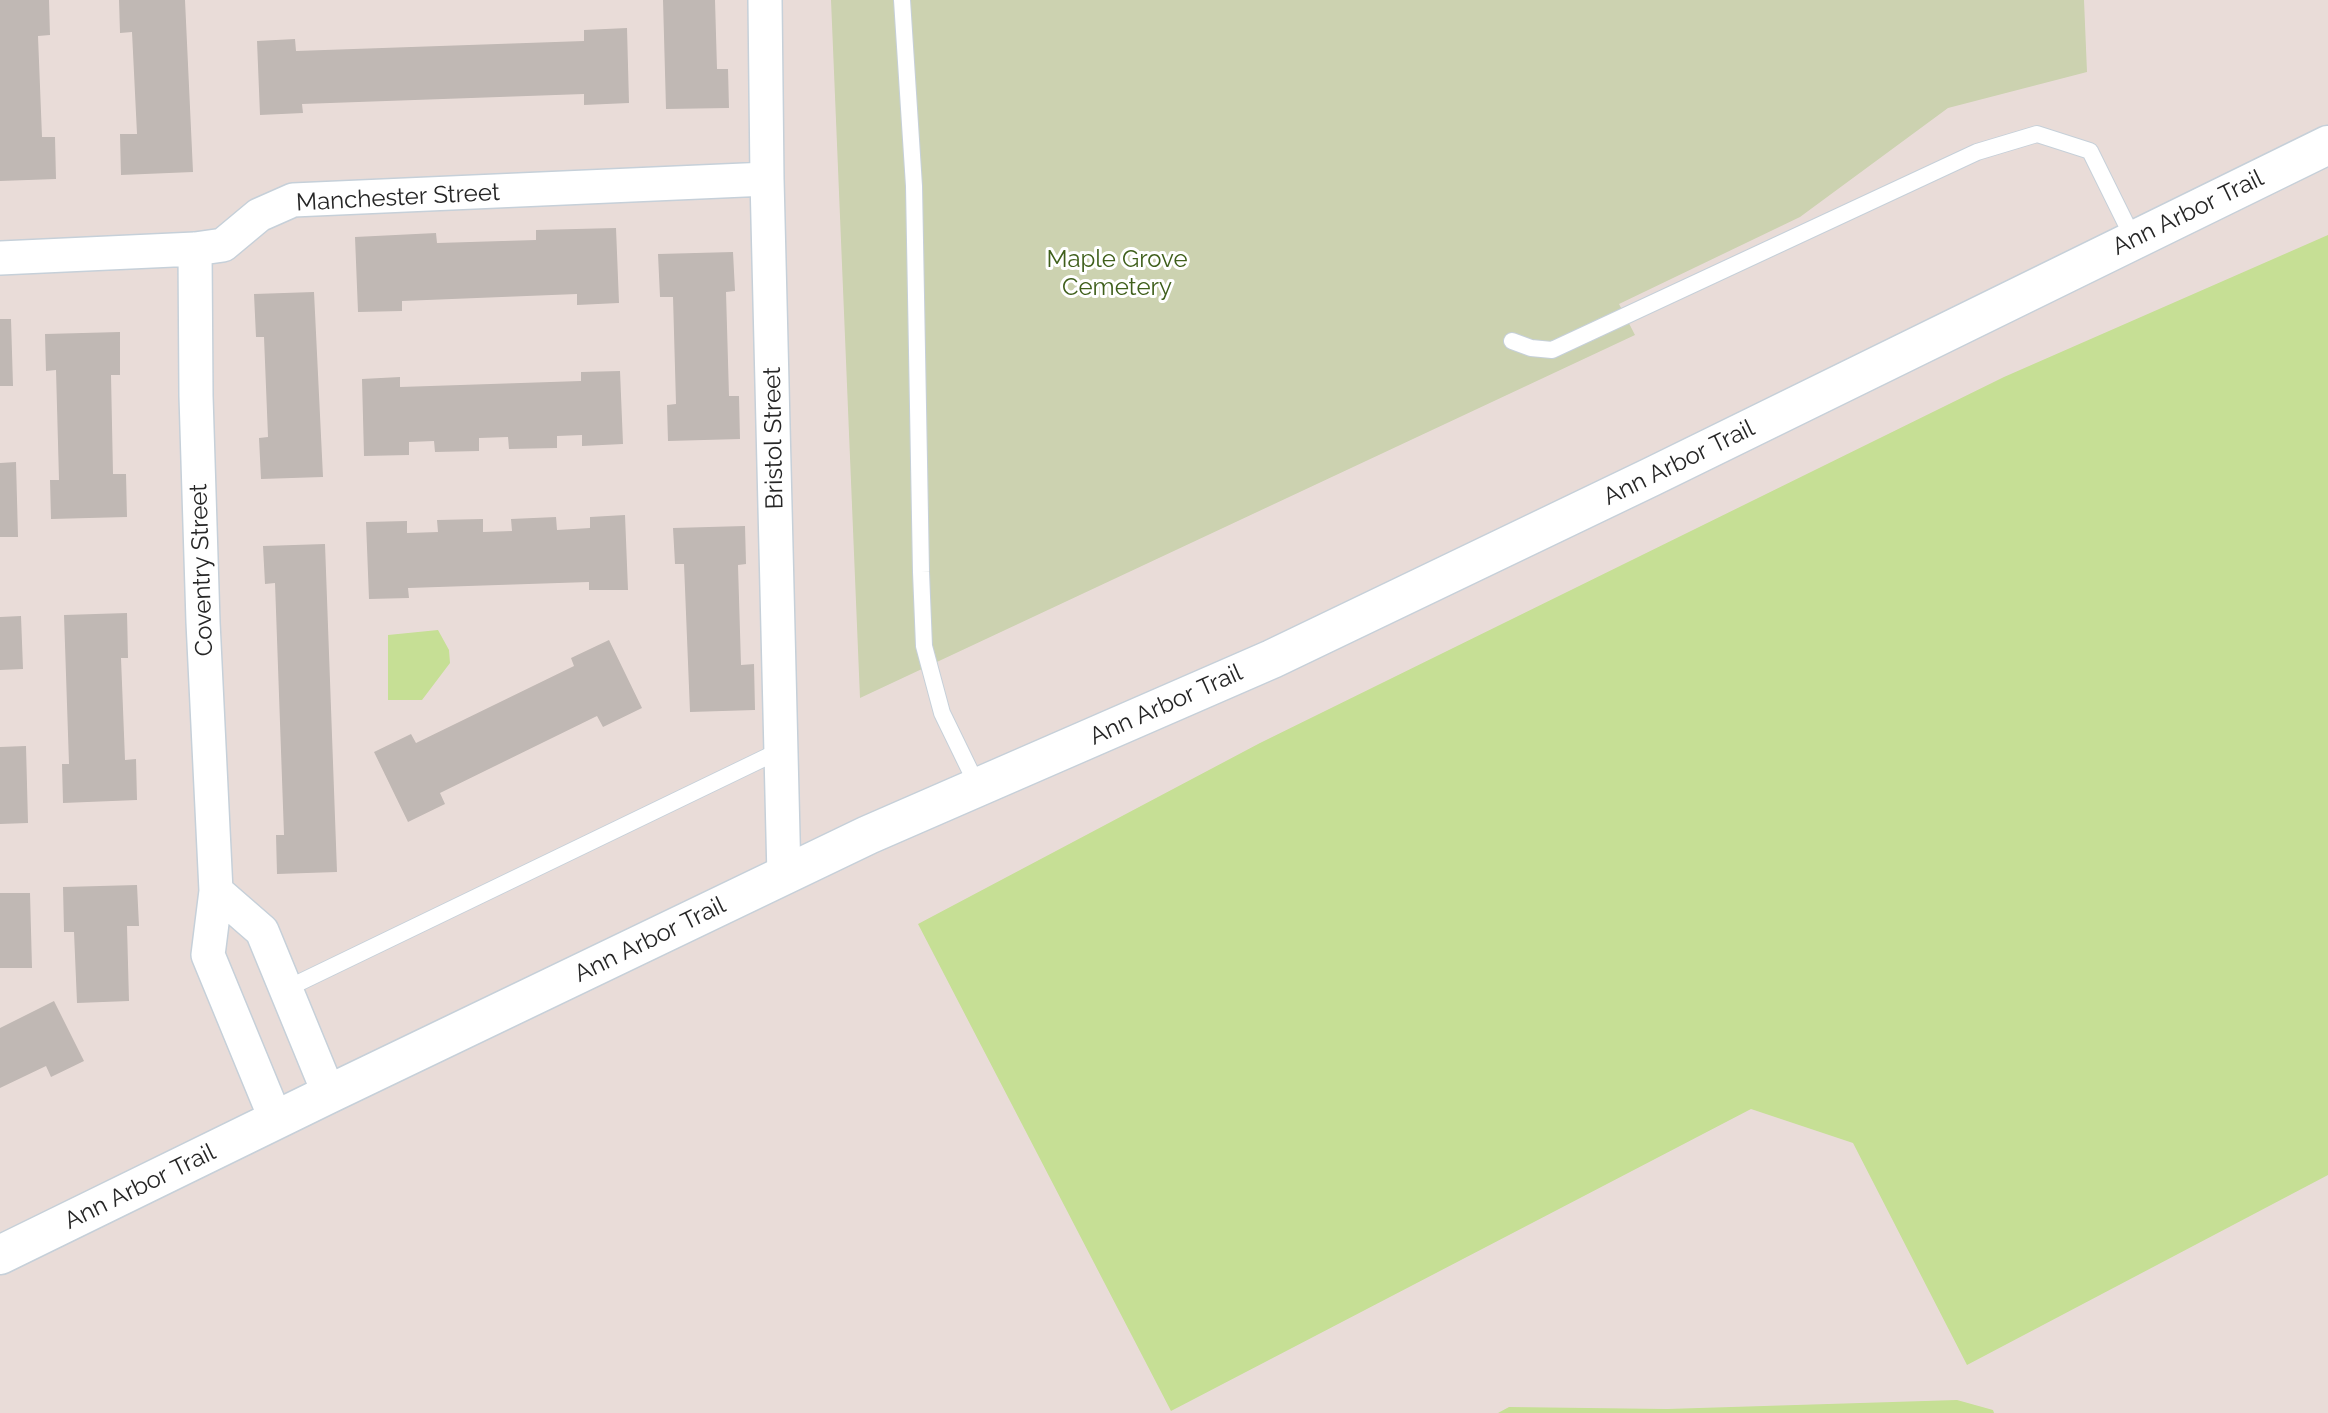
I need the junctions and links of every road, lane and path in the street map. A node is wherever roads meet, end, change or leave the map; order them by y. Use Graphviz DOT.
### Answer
graph roads {
  1 [pos="765,0"];
  2 [pos="902,0"];
  3 [pos="2328,145"];
  4 [pos="767,179"];
  5 [pos="2134,240"];
  6 [pos="195,249"];
  7 [pos="0,258"];
  8 [pos="1512,341"];
  9 [pos="781,750"];
  10 [pos="978,787"];
  11 [pos="784,876"];
  12 [pos="216,891"];
  13 [pos="286,989"];
  14 [pos="329,1094"];
  15 [pos="276,1120"];
  16 [pos="0,1255"];
  1 -- 4 [label="street, Bristol Street"];
  2 -- 10 [label="lane"];
  3 -- 5 [label="street, Ann Arbor Trail"];
  4 -- 6 [label="street, Manchester Street"];
  4 -- 9 [label="street, Bristol Street"];
  5 -- 8 [label="lane"];
  5 -- 10 [label="street, Ann Arbor Trail"];
  6 -- 7 [label="street, Manchester Street"];
  6 -- 12 [label="street, Coventry Street"];
  9 -- 11 [label="street, Bristol Street"];
  9 -- 13 [label="lane"];
  10 -- 11 [label="street, Ann Arbor Trail"];
  11 -- 14 [label="street, Ann Arbor Trail"];
  12 -- 13 [label="street"];
  12 -- 15 [label="street, Coventry Street"];
  13 -- 14 [label="street"];
  14 -- 15 [label="street, Ann Arbor Trail"];
  15 -- 16 [label="street, Ann Arbor Trail"];
}
